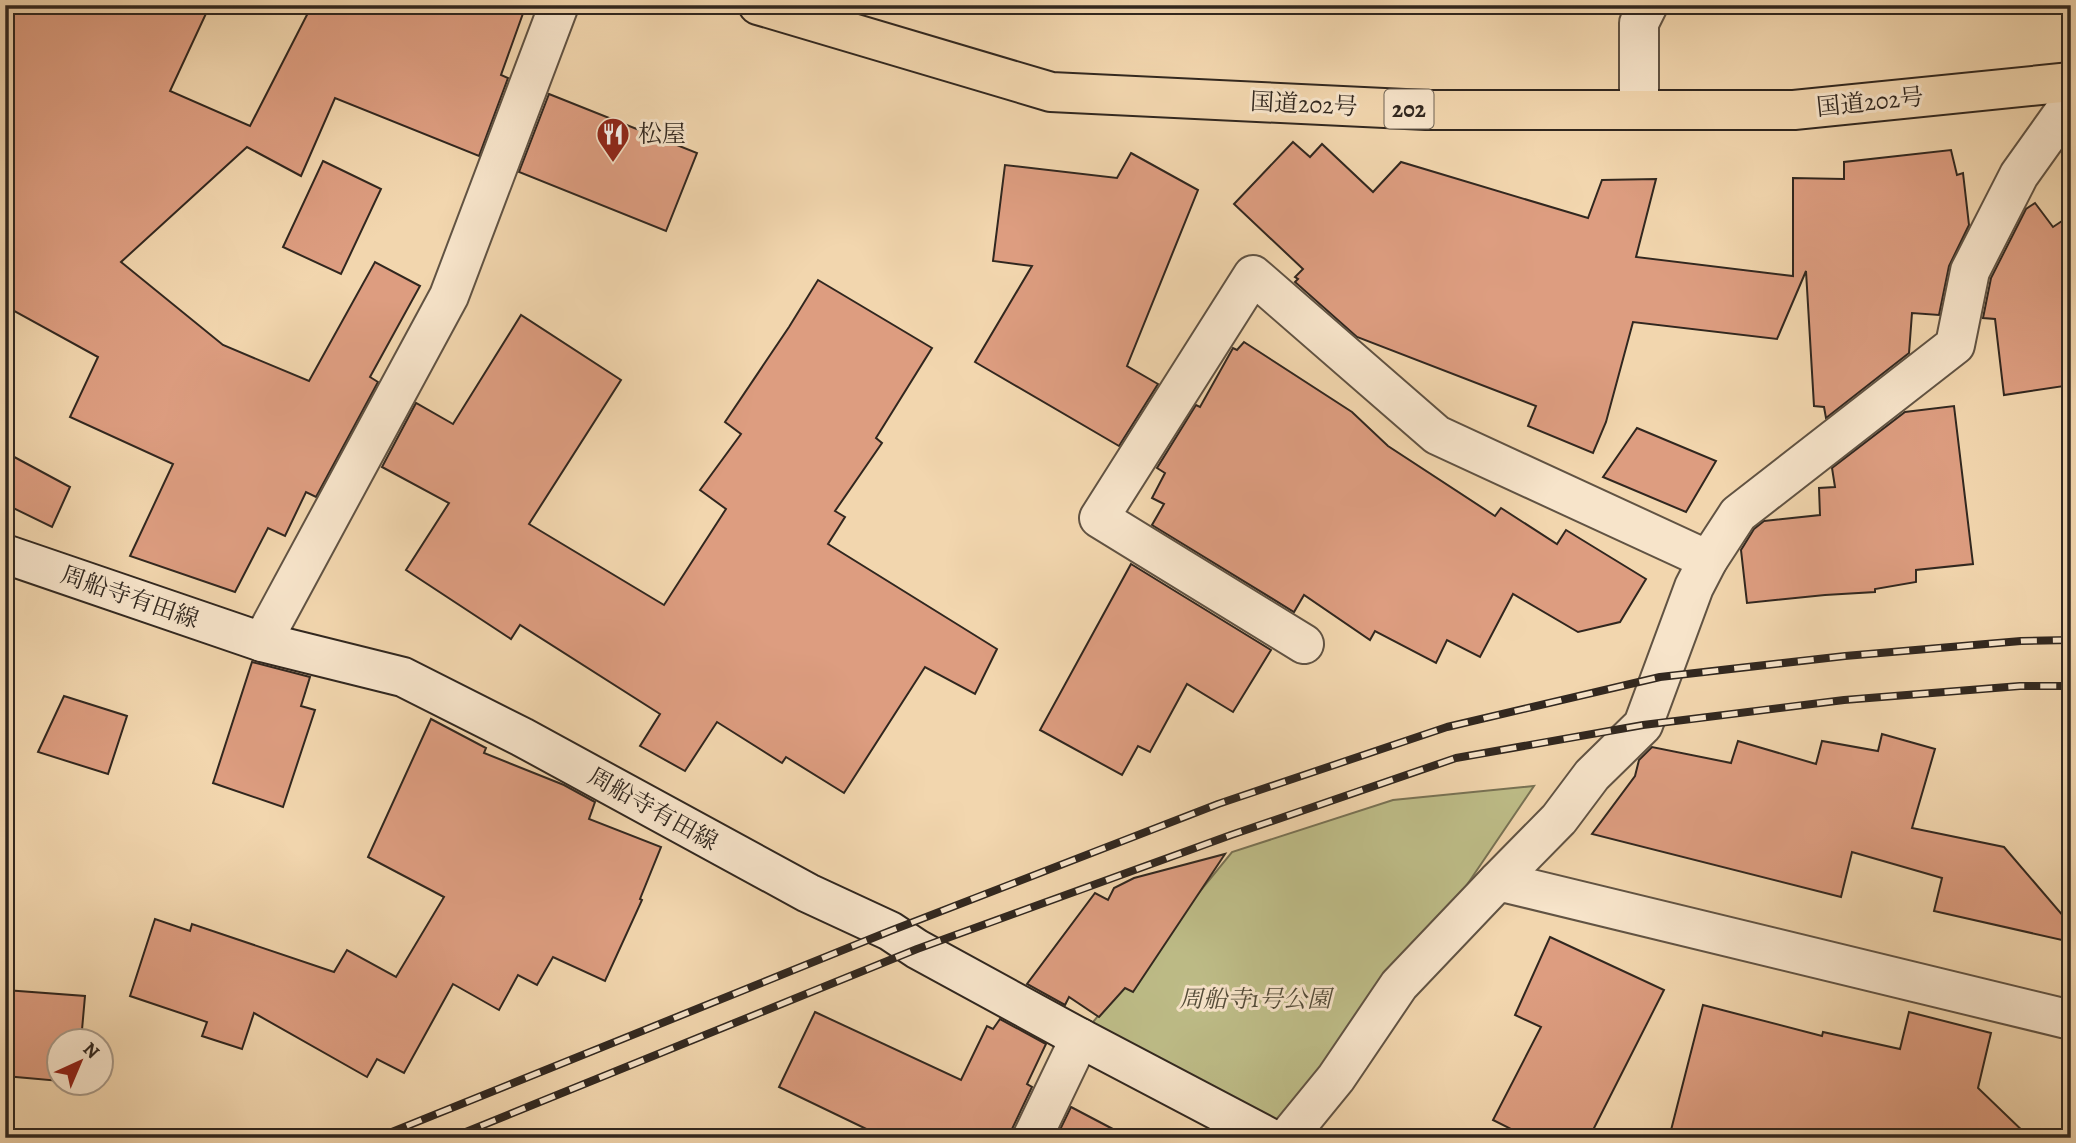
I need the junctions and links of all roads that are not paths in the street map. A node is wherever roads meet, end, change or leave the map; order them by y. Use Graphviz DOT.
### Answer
graph roads {
  1 [pos="559,5"];
  2 [pos="758,5"];
  3 [pos="1648,5"];
  4 [pos="2071,82"];
  5 [pos="2071,102"];
  6 [pos="1639,110"];
  7 [pos="5,554"];
  8 [pos="1708,559"];
  9 [pos="262,642"];
  10 [pos="1304,644"];
  11 [pos="1499,881"];
  12 [pos="2071,1020"];
  13 [pos="1080,1038"];
  14 [pos="1032,1138"];
  15 [pos="1270,1138"];
  16 [pos="1287,1138"];
  1 -- 9 [label="street"];
  2 -- 6 [label="highway, 国道202号 / 202"];
  3 -- 6 [label="street"];
  4 -- 6 [label="highway, 国道202号 / 202"];
  5 -- 8 [label="street"];
  7 -- 9 [label="street, 周船寺有田線"];
  8 -- 10 [label="street"];
  8 -- 11 [label="street"];
  9 -- 13 [label="street, 周船寺有田線"];
  11 -- 12 [label="street"];
  11 -- 16 [label="street"];
  13 -- 14 [label="street"];
  13 -- 15 [label="street, 周船寺有田線"];
}
